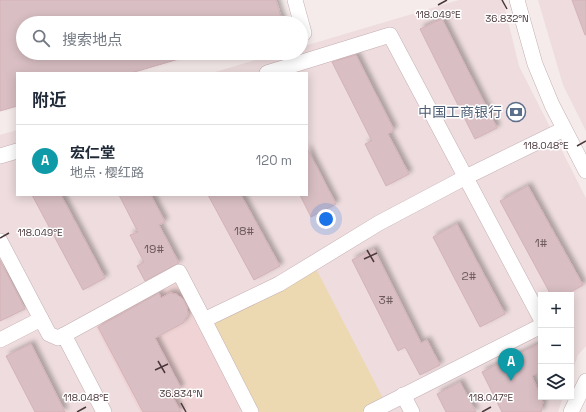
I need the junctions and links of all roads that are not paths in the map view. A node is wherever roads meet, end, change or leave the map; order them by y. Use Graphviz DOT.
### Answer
graph roads {
  1 [pos="295,0"];
  2 [pos="517,0"];
  3 [pos="299,16"];
  4 [pos="270,72"];
  5 [pos="564,129"];
  6 [pos="16,151"];
  7 [pos="0,156"];
  8 [pos="586,171"];
  9 [pos="464,178"];
  10 [pos="0,241"];
  11 [pos="538,314"];
  12 [pos="41,319"];
  13 [pos="204,320"];
  14 [pos="538,328"];
  15 [pos="64,335"];
  16 [pos="0,340"];
  17 [pos="586,381"];
  18 [pos="403,395"];
  19 [pos="104,412"];
  20 [pos="251,412"];
  21 [pos="371,412"];
  22 [pos="412,412"];
  23 [pos="571,412"];
  1 -- 3 [label="street"];
  2 -- 5 [label="street"];
  4 -- 9 [label="street"];
  5 -- 8 [label="street"];
  5 -- 9 [label="street"];
  6 -- 7 [label="street"];
  9 -- 11 [label="street"];
  9 -- 13 [label="street"];
  10 -- 12 [label="street"];
  12 -- 15 [label="street"];
  12 -- 16 [label="street"];
  13 -- 15 [label="street"];
  13 -- 20 [label="street"];
  14 -- 18 [label="street"];
  15 -- 19 [label="street"];
  17 -- 23 [label="street"];
  18 -- 21 [label="street"];
  18 -- 22 [label="street"];
}
